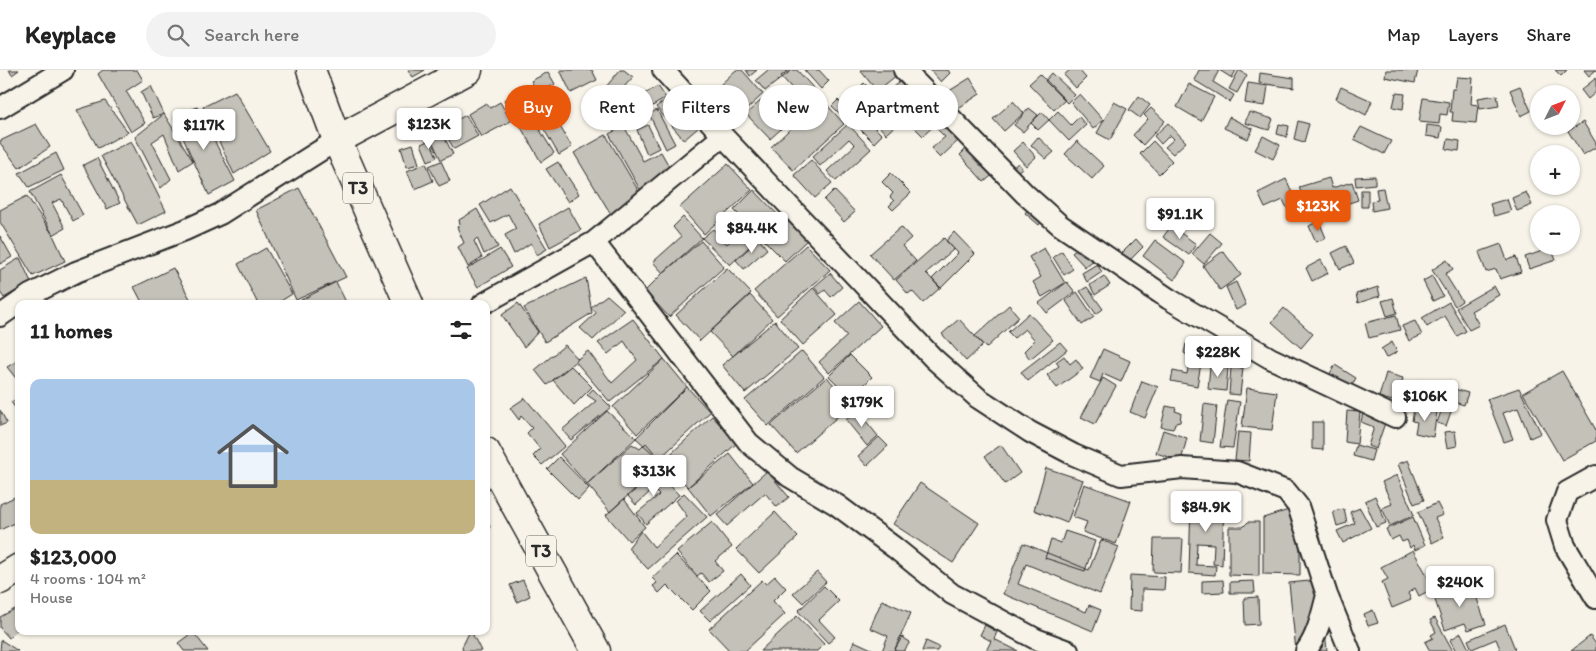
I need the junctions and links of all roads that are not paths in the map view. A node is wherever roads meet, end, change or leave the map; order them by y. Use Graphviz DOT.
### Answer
graph roads {
  1 [pos="63,70"];
  2 [pos="312,70"];
  3 [pos="468,70"];
  4 [pos="663,70"];
  5 [pos="904,70"];
  6 [pos="0,108"];
  7 [pos="723,136"];
  8 [pos="337,140"];
  9 [pos="594,242"];
  10 [pos="23,300"];
  11 [pos="407,300"];
  12 [pos="490,300"];
  13 [pos="15,306"];
  14 [pos="0,316"];
  15 [pos="1395,417"];
  16 [pos="490,459"];
  17 [pos="1596,476"];
  18 [pos="15,571"];
  19 [pos="0,580"];
  20 [pos="1327,595"];
  21 [pos="1596,598"];
  22 [pos="596,651"];
  23 [pos="1068,651"];
  24 [pos="1306,651"];
  25 [pos="1350,651"];
  1 -- 6 [label="street"];
  2 -- 8 [label="main road, T3"];
  3 -- 8 [label="main road"];
  4 -- 7 [label="street"];
  5 -- 15 [label="street"];
  7 -- 9 [label="street"];
  7 -- 20 [label="street"];
  8 -- 10 [label="street"];
  8 -- 11 [label="main road, T3"];
  9 -- 12 [label="street"];
  9 -- 23 [label="street"];
  13 -- 14 [label="street"];
  16 -- 22 [label="main road, T3"];
  17 -- 21 [label="street"];
  18 -- 19 [label="main road"];
  20 -- 24 [label="street"];
  20 -- 25 [label="street"];
}
